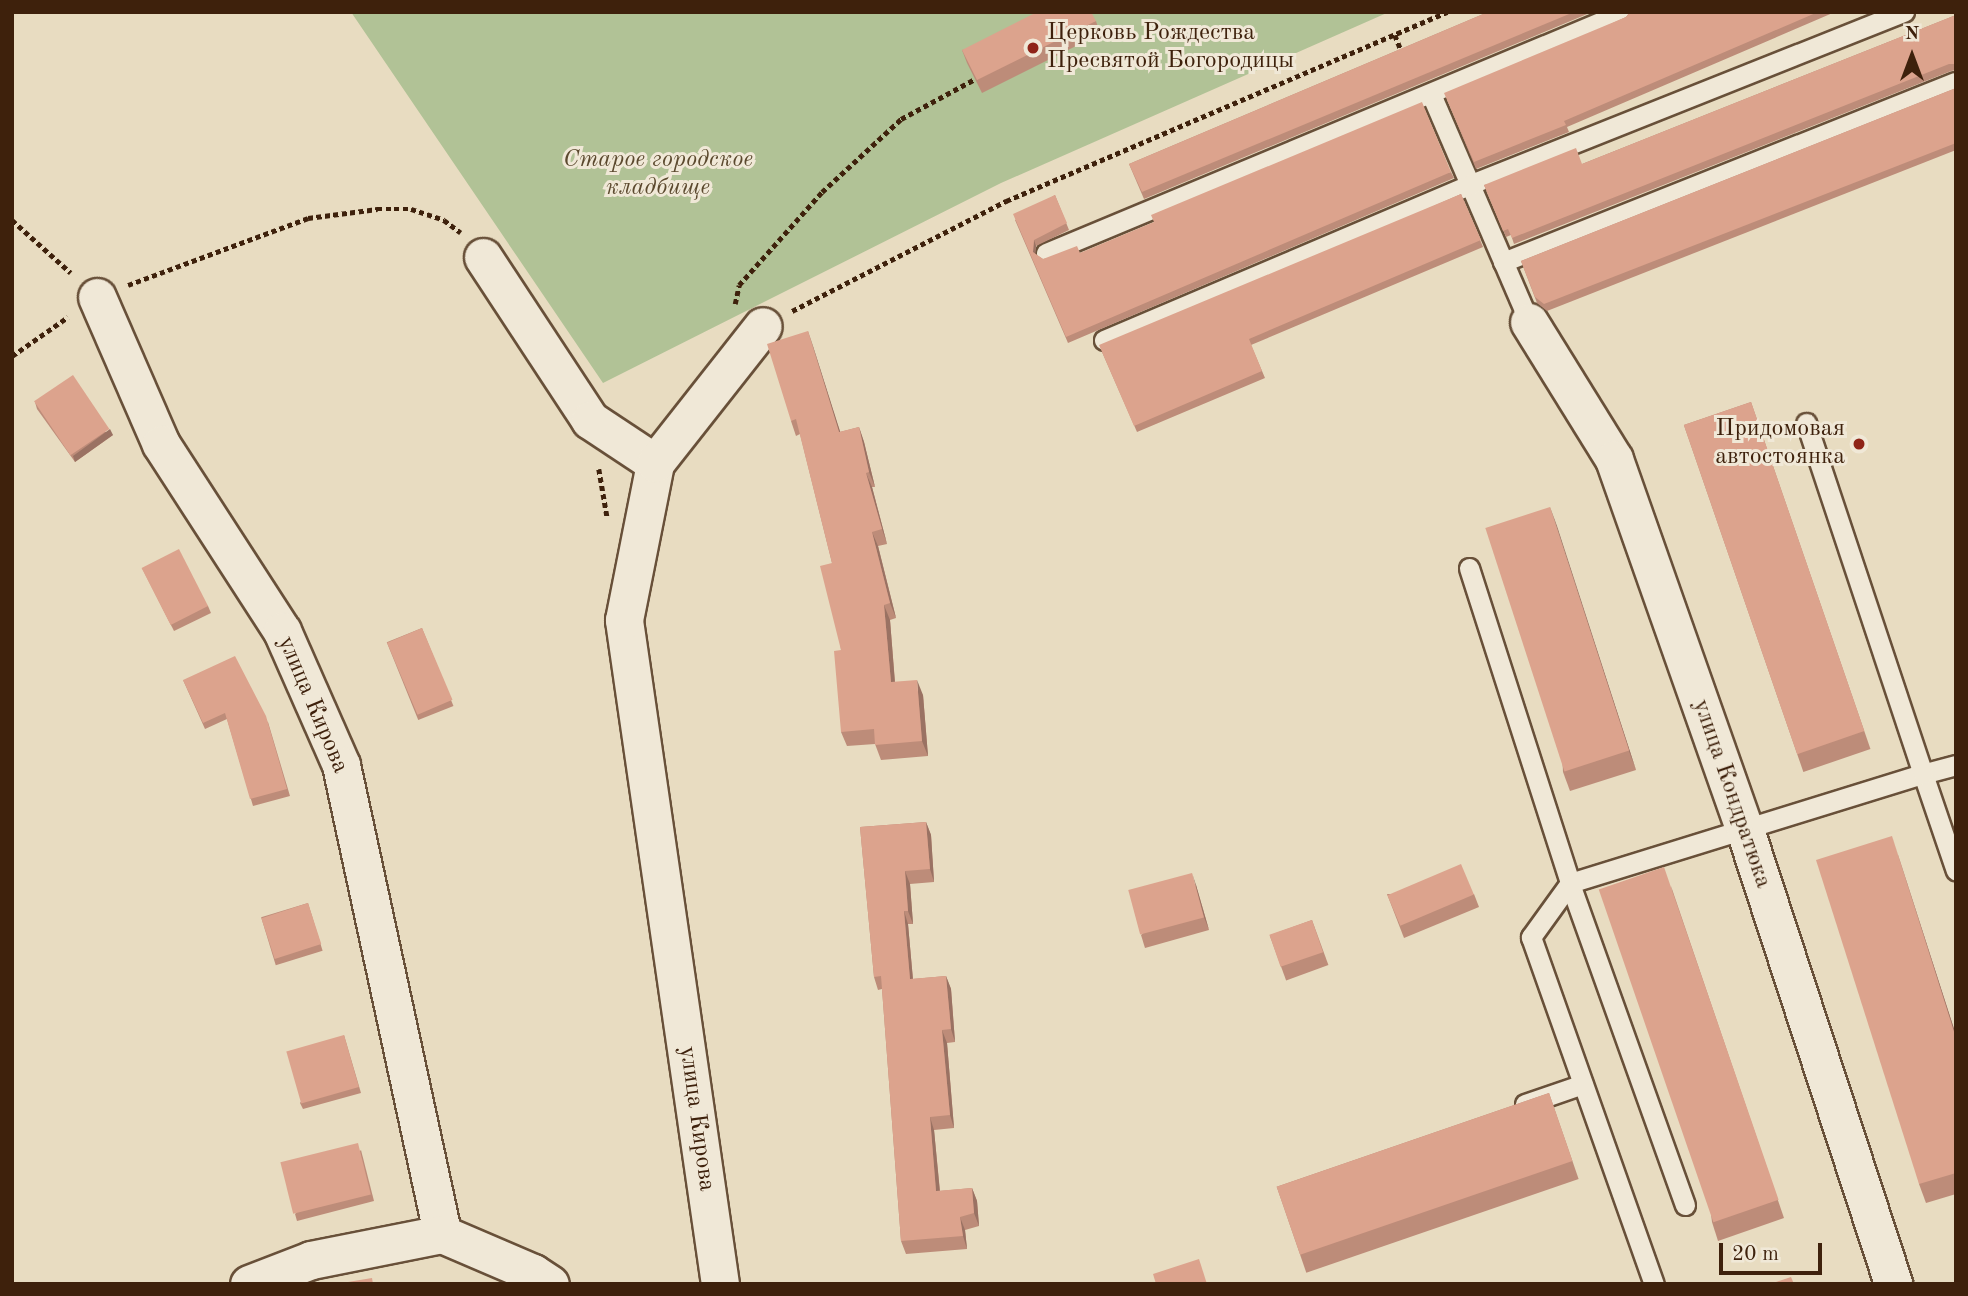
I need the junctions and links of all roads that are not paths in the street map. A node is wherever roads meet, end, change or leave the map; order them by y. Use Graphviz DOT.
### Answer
graph roads {
  1 [pos="1624,12"];
  2 [pos="1903,12"];
  3 [pos="1956,82"];
  4 [pos="1426,96"];
  5 [pos="1471,184"];
  6 [pos="1046,253"];
  7 [pos="483,257"];
  8 [pos="1503,262"];
  9 [pos="97,297"];
  10 [pos="748,319"];
  11 [pos="1529,323"];
  12 [pos="1104,340"];
  13 [pos="1806,423"];
  14 [pos="654,463"];
  15 [pos="1469,568"];
  16 [pos="1956,765"];
  17 [pos="1923,774"];
  18 [pos="1745,830"];
  19 [pos="1956,871"];
  20 [pos="1570,883"];
  21 [pos="1583,1084"];
  22 [pos="1506,1111"];
  23 [pos="1685,1205"];
  24 [pos="442,1234"];
  25 [pos="249,1284"];
  26 [pos="550,1284"];
  27 [pos="720,1284"];
  28 [pos="1654,1284"];
  29 [pos="1893,1284"];
  1 -- 4 [label="lane"];
  2 -- 5 [label="lane"];
  3 -- 8 [label="lane"];
  4 -- 5 [label="lane"];
  4 -- 6 [label="lane"];
  5 -- 8 [label="lane"];
  5 -- 12 [label="lane"];
  7 -- 14 [label="street"];
  8 -- 11 [label="lane"];
  9 -- 24 [label="street, улица Кирова"];
  10 -- 14 [label="street, улица Кирова"];
  11 -- 18 [label="street, улица Кондратюка"];
  13 -- 17 [label="lane"];
  14 -- 27 [label="street, улица Кирова"];
  15 -- 20 [label="lane"];
  16 -- 17 [label="lane"];
  17 -- 18 [label="lane"];
  17 -- 19 [label="lane"];
  18 -- 20 [label="lane"];
  18 -- 29 [label="street, улица Кондратюка"];
  20 -- 21 [label="lane"];
  20 -- 23 [label="lane"];
  21 -- 22 [label="lane"];
  21 -- 28 [label="lane"];
  24 -- 25 [label="street"];
  24 -- 26 [label="street"];
}
